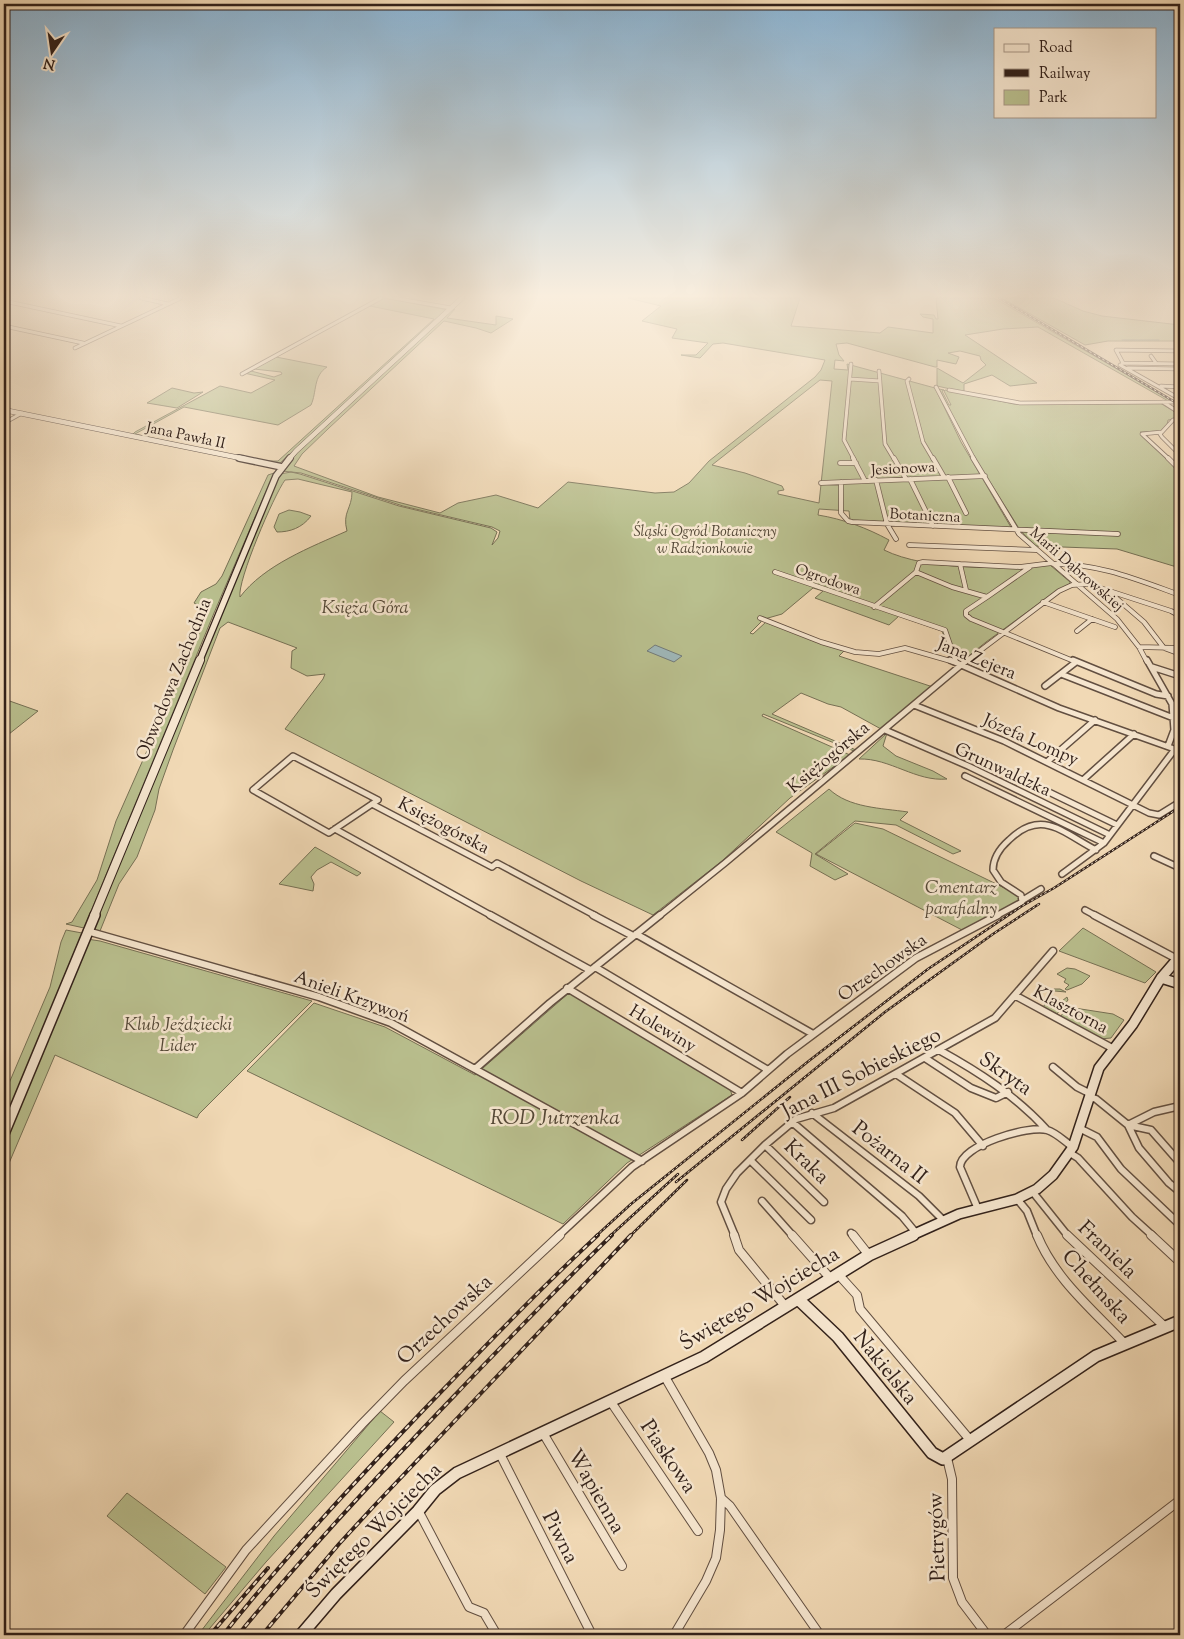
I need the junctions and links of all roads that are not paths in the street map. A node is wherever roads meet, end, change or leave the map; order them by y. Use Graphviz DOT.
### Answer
graph roads {
  1 [pos="379,374"];
  2 [pos="850,374"];
  3 [pos="879,374"];
  4 [pos="1137,374"];
  5 [pos="850,379"];
  6 [pos="909,379"];
  7 [pos="880,381"];
  8 [pos="1158,386"];
  9 [pos="936,387"];
  10 [pos="1180,387"];
  11 [pos="949,390"];
  12 [pos="1180,400"];
  13 [pos="1163,402"];
  14 [pos="4,410"];
  15 [pos="22,413"];
  16 [pos="1180,413"];
  17 [pos="1180,419"];
  18 [pos="4,423"];
  19 [pos="1162,432"];
  20 [pos="296,452"];
  21 [pos="1180,456"];
  22 [pos="245,460"];
  23 [pos="840,463"];
  24 [pos="856,463"];
  25 [pos="272,465"];
  26 [pos="281,468"];
  27 [pos="1180,470"];
  28 [pos="985,476"];
  29 [pos="946,477"];
  30 [pos="908,479"];
  31 [pos="876,480"];
  32 [pos="865,481"];
  33 [pos="841,482"];
  34 [pos="821,483"];
  35 [pos="966,513"];
  36 [pos="887,524"];
  37 [pos="933,526"];
  38 [pos="1016,530"];
  39 [pos="1118,534"];
  40 [pos="896,539"];
  41 [pos="909,545"];
  42 [pos="1036,550"];
  43 [pos="960,564"];
  44 [pos="1052,564"];
  45 [pos="1031,566"];
  46 [pos="775,572"];
  47 [pos="916,572"];
  48 [pos="1076,584"];
  49 [pos="1106,589"];
  50 [pos="966,590"];
  51 [pos="1180,595"];
  52 [pos="987,597"];
  53 [pos="1043,602"];
  54 [pos="874,607"];
  55 [pos="1180,616"];
  56 [pos="760,618"];
  57 [pos="1092,619"];
  58 [pos="1114,627"];
  59 [pos="1077,631"];
  60 [pos="1003,632"];
  61 [pos="1139,647"];
  62 [pos="1164,648"];
  63 [pos="1180,648"];
  64 [pos="1180,654"];
  65 [pos="956,662"];
  66 [pos="1076,662"];
  67 [pos="963,665"];
  68 [pos="1152,667"];
  69 [pos="1061,674"];
  70 [pos="1180,676"];
  71 [pos="1045,686"];
  72 [pos="1168,696"];
  73 [pos="1172,704"];
  74 [pos="914,705"];
  75 [pos="1180,712"];
  76 [pos="1176,719"];
  77 [pos="1095,720"];
  78 [pos="884,730"];
  79 [pos="1134,734"];
  80 [pos="1168,746"];
  81 [pos="962,750"];
  82 [pos="1177,750"];
  83 [pos="1048,761"];
  84 [pos="965,776"];
  85 [pos="1084,778"];
  86 [pos="1180,802"];
  87 [pos="372,804"];
  88 [pos="1133,805"];
  89 [pos="1117,825"];
  90 [pos="335,829"];
  91 [pos="1110,834"];
  92 [pos="1104,843"];
  93 [pos="1096,850"];
  94 [pos="1154,856"];
  95 [pos="1180,868"];
  96 [pos="1062,874"];
  97 [pos="1041,889"];
  98 [pos="1022,901"];
  99 [pos="1085,910"];
  100 [pos="87,932"];
  101 [pos="635,935"];
  102 [pos="1053,951"];
  103 [pos="1179,957"];
  104 [pos="592,968"];
  105 [pos="1161,978"];
  106 [pos="1180,984"];
  107 [pos="567,988"];
  108 [pos="1016,996"];
  109 [pos="813,1034"];
  110 [pos="1112,1048"];
  111 [pos="939,1050"];
  112 [pos="925,1058"];
  113 [pos="1053,1067"];
  114 [pos="475,1069"];
  115 [pos="768,1070"];
  116 [pos="896,1074"];
  117 [pos="1008,1092"];
  118 [pos="742,1093"];
  119 [pos="1091,1095"];
  120 [pos="1180,1106"];
  121 [pos="812,1113"];
  122 [pos="792,1122"];
  123 [pos="1128,1124"];
  124 [pos="1081,1129"];
  125 [pos="1047,1130"];
  126 [pos="4,1134"];
  127 [pos="765,1145"];
  128 [pos="982,1146"];
  129 [pos="1072,1150"];
  130 [pos="750,1160"];
  131 [pos="642,1161"];
  132 [pos="1180,1163"];
  133 [pos="1032,1191"];
  134 [pos="1180,1192"];
  135 [pos="1017,1198"];
  136 [pos="762,1200"];
  137 [pos="824,1202"];
  138 [pos="978,1209"];
  139 [pos="811,1220"];
  140 [pos="944,1221"];
  141 [pos="1180,1225"];
  142 [pos="851,1233"];
  143 [pos="916,1234"];
  144 [pos="869,1255"];
  145 [pos="1180,1262"];
  146 [pos="834,1276"];
  147 [pos="798,1299"];
  148 [pos="785,1306"];
  149 [pos="1180,1321"];
  150 [pos="1165,1327"];
  151 [pos="1124,1344"];
  152 [pos="664,1377"];
  153 [pos="610,1402"];
  154 [pos="543,1433"];
  155 [pos="971,1441"];
  156 [pos="499,1454"];
  157 [pos="945,1458"];
  158 [pos="721,1498"];
  159 [pos="1180,1500"];
  160 [pos="418,1511"];
  161 [pos="698,1531"];
  162 [pos="622,1566"];
  163 [pos="184,1635"];
  164 [pos="300,1635"];
  165 [pos="497,1635"];
  166 [pos="592,1635"];
  167 [pos="674,1635"];
  168 [pos="820,1635"];
  169 [pos="987,1635"];
  170 [pos="1004,1635"];
  1 -- 20 [label="main road, Obwodowa Zachodnia"];
  2 -- 5 [label="street"];
  3 -- 7 [label="street"];
  4 -- 8 [label="street"];
  5 -- 7 [label="street"];
  5 -- 24 [label="street"];
  6 -- 29 [label="street"];
  7 -- 30 [label="street"];
  8 -- 10 [label="street"];
  8 -- 12 [label="street"];
  9 -- 28 [label="street, Marii Dąbrowskiej"];
  11 -- 13 [label="street"];
  12 -- 13 [label="street"];
  13 -- 16 [label="street"];
  14 -- 15 [label="main road, Jana Pawła II"];
  15 -- 18 [label="street"];
  15 -- 22 [label="main road, Jana Pawła II"];
  17 -- 19 [label="street"];
  19 -- 21 [label="street"];
  19 -- 27 [label="street"];
  20 -- 25 [label="main road"];
  20 -- 26 [label="main road, Obwodowa Zachodnia"];
  22 -- 25 [label="main road, Jana Pawła II"];
  22 -- 26 [label="main road, Jana Pawła II"];
  23 -- 24 [label="street"];
  24 -- 32 [label="street"];
  25 -- 26 [label="main road, Jana Pawła II"];
  26 -- 100 [label="main road, Obwodowa Zachodnia"];
  28 -- 29 [label="street, Jesionowa"];
  28 -- 38 [label="street, Marii Dąbrowskiej"];
  29 -- 30 [label="street, Jesionowa"];
  29 -- 35 [label="street"];
  30 -- 31 [label="street, Jesionowa"];
  30 -- 37 [label="street"];
  31 -- 32 [label="street, Jesionowa"];
  31 -- 36 [label="street"];
  32 -- 33 [label="street, Jesionowa"];
  33 -- 34 [label="street, Jesionowa"];
  33 -- 36 [label="street, Botaniczna"];
  36 -- 37 [label="street, Botaniczna"];
  36 -- 40 [label="street"];
  37 -- 38 [label="street, Botaniczna"];
  38 -- 39 [label="street, Botaniczna"];
  38 -- 42 [label="street, Marii Dąbrowskiej"];
  41 -- 42 [label="street"];
  42 -- 44 [label="street, Marii Dąbrowskiej"];
  43 -- 45 [label="street, Ogrodowa"];
  43 -- 47 [label="street, Ogrodowa"];
  43 -- 50 [label="street"];
  44 -- 45 [label="street, Ogrodowa"];
  44 -- 48 [label="street, Marii Dąbrowskiej"];
  44 -- 51 [label="street, Ogrodowa"];
  45 -- 52 [label="street, Ogrodowa"];
  46 -- 54 [label="street, Ogrodowa"];
  47 -- 50 [label="street"];
  47 -- 54 [label="street, Ogrodowa"];
  48 -- 49 [label="street"];
  48 -- 53 [label="street, Księżogórska"];
  48 -- 61 [label="street, Marii Dąbrowskiej"];
  49 -- 55 [label="street"];
  49 -- 62 [label="street"];
  50 -- 52 [label="street"];
  52 -- 60 [label="street, Ogrodowa"];
  53 -- 57 [label="street"];
  53 -- 60 [label="street, Księżogórska"];
  54 -- 65 [label="street, Ogrodowa"];
  56 -- 65 [label="street, Jana Zejera"];
  57 -- 58 [label="street"];
  57 -- 59 [label="street"];
  60 -- 66 [label="street"];
  60 -- 67 [label="street, Księżogórska"];
  61 -- 62 [label="street"];
  61 -- 68 [label="street, Marii Dąbrowskiej"];
  62 -- 63 [label="street"];
  62 -- 64 [label="street"];
  65 -- 67 [label="street, Jana Zejera"];
  66 -- 69 [label="street"];
  66 -- 72 [label="street"];
  67 -- 74 [label="street, Księżogórska"];
  67 -- 77 [label="street, Jana Zejera"];
  68 -- 70 [label="street"];
  68 -- 72 [label="street, Marii Dąbrowskiej"];
  69 -- 71 [label="street"];
  69 -- 76 [label="street"];
  72 -- 73 [label="street, Marii Dąbrowskiej"];
  73 -- 75 [label="street, Marii Dąbrowskiej"];
  73 -- 76 [label="street"];
  74 -- 78 [label="street, Księżogórska"];
  74 -- 83 [label="street, Józefa Lompy"];
  76 -- 80 [label="street"];
  77 -- 79 [label="street, Jana Zejera"];
  77 -- 83 [label="street"];
  78 -- 91 [label="street, Grunwaldzka"];
  78 -- 101 [label="street, Księżogórska"];
  79 -- 80 [label="street, Jana Zejera"];
  79 -- 85 [label="street"];
  80 -- 82 [label="street, Jana Zejera"];
  81 -- 89 [label="street"];
  82 -- 88 [label="street"];
  83 -- 85 [label="street, Józefa Lompy"];
  84 -- 92 [label="street"];
  85 -- 88 [label="street, Józefa Lompy"];
  86 -- 88 [label="street, Józefa Lompy"];
  87 -- 90 [label="street, Księżogórska"];
  87 -- 90 [label="street, Księżogórska"];
  87 -- 101 [label="street, Księżogórska"];
  88 -- 89 [label="street"];
  89 -- 91 [label="street"];
  90 -- 104 [label="street, Księżogórska"];
  91 -- 92 [label="street"];
  92 -- 93 [label="street"];
  93 -- 96 [label="street"];
  93 -- 98 [label="street"];
  94 -- 95 [label="street"];
  97 -- 98 [label="street, Orzechowska"];
  98 -- 109 [label="street, Orzechowska"];
  99 -- 103 [label="street"];
  100 -- 114 [label="street, Anieli Krzywoń"];
  100 -- 126 [label="main road, Obwodowa Zachodnia"];
  101 -- 104 [label="street, Księżogórska"];
  101 -- 109 [label="street"];
  102 -- 108 [label="street, Jana III Sobieskiego"];
  103 -- 105 [label="main road, Świętego Wojciecha"];
  104 -- 107 [label="street, Księżogórska"];
  104 -- 115 [label="street"];
  105 -- 106 [label="main road"];
  105 -- 110 [label="main road, Świętego Wojciecha"];
  107 -- 114 [label="street, Księżogórska"];
  107 -- 118 [label="street, Holewiny"];
  108 -- 110 [label="street, Klasztorna"];
  108 -- 111 [label="street, Jana III Sobieskiego"];
  109 -- 115 [label="street, Orzechowska"];
  110 -- 119 [label="main road, Świętego Wojciecha"];
  111 -- 112 [label="street, Jana III Sobieskiego"];
  111 -- 117 [label="street, Skryta"];
  112 -- 116 [label="street, Jana III Sobieskiego"];
  112 -- 117 [label="street"];
  113 -- 119 [label="street"];
  114 -- 131 [label="street, Anieli Krzywoń"];
  115 -- 118 [label="street, Orzechowska"];
  116 -- 121 [label="street, Jana III Sobieskiego"];
  116 -- 128 [label="street"];
  117 -- 125 [label="street, Skryta"];
  118 -- 131 [label="street, Orzechowska"];
  119 -- 123 [label="street"];
  119 -- 124 [label="main road, Świętego Wojciecha"];
  120 -- 123 [label="street"];
  121 -- 122 [label="street, Jana III Sobieskiego"];
  121 -- 140 [label="street, Pożarna II"];
  122 -- 127 [label="street, Jana III Sobieskiego"];
  122 -- 143 [label="street"];
  123 -- 132 [label="street"];
  123 -- 134 [label="street"];
  124 -- 129 [label="main road, Świętego Wojciecha"];
  124 -- 141 [label="street"];
  125 -- 128 [label="street"];
  125 -- 129 [label="street, Skryta"];
  127 -- 130 [label="street, Jana III Sobieskiego"];
  127 -- 137 [label="street, Kraka"];
  128 -- 138 [label="street"];
  129 -- 133 [label="main road, Świętego Wojciecha"];
  129 -- 145 [label="street, Skryta"];
  130 -- 139 [label="street"];
  130 -- 148 [label="street, Jana III Sobieskiego"];
  131 -- 163 [label="street, Orzechowska"];
  133 -- 135 [label="main road, Świętego Wojciecha"];
  133 -- 150 [label="street, Franiela"];
  135 -- 138 [label="main road, Świętego Wojciecha"];
  135 -- 151 [label="street, Chełmska"];
  136 -- 146 [label="street"];
  138 -- 140 [label="main road, Świętego Wojciecha"];
  140 -- 143 [label="main road, Świętego Wojciecha"];
  142 -- 144 [label="street"];
  143 -- 144 [label="main road, Świętego Wojciecha"];
  144 -- 146 [label="main road, Świętego Wojciecha"];
  146 -- 147 [label="main road, Świętego Wojciecha"];
  146 -- 155 [label="street"];
  147 -- 148 [label="main road, Świętego Wojciecha"];
  147 -- 157 [label="main road, Nakielska"];
  148 -- 152 [label="main road, Świętego Wojciecha"];
  149 -- 150 [label="main road"];
  150 -- 151 [label="main road"];
  151 -- 155 [label="main road"];
  152 -- 153 [label="main road, Świętego Wojciecha"];
  152 -- 158 [label="street"];
  153 -- 154 [label="main road, Świętego Wojciecha"];
  153 -- 161 [label="street, Piaskowa"];
  154 -- 156 [label="main road, Świętego Wojciecha"];
  154 -- 162 [label="street, Wapienna"];
  155 -- 157 [label="main road"];
  156 -- 160 [label="main road, Świętego Wojciecha"];
  156 -- 166 [label="street, Piwna"];
  157 -- 169 [label="street, Pietrygów"];
  158 -- 167 [label="street"];
  158 -- 168 [label="street"];
  159 -- 170 [label="street"];
  160 -- 164 [label="main road, Świętego Wojciecha"];
  160 -- 165 [label="street"];
}
